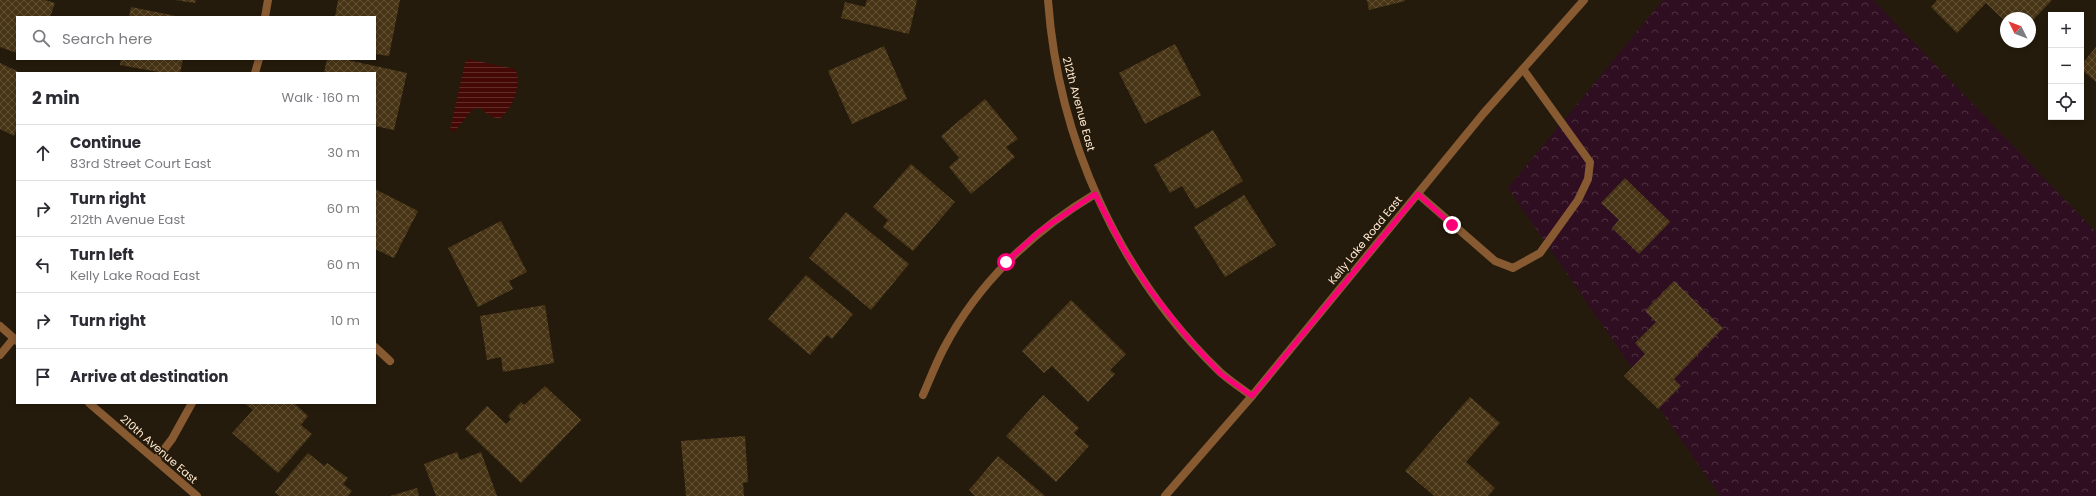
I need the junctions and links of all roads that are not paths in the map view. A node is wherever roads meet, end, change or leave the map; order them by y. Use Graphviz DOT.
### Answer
graph roads {
  1 [pos="268,0"];
  2 [pos="1048,0"];
  3 [pos="1584,0"];
  4 [pos="265,16"];
  5 [pos="259,60"];
  6 [pos="1523,69"];
  7 [pos="255,72"];
  8 [pos="1095,194"];
  9 [pos="1418,194"];
  10 [pos="0,326"];
  11 [pos="16,340"];
  12 [pos="376,348"];
  13 [pos="0,355"];
  14 [pos="390,360"];
  15 [pos="923,395"];
  16 [pos="1252,396"];
  17 [pos="91,404"];
  18 [pos="191,404"];
  19 [pos="156,460"];
  20 [pos="197,496"];
  21 [pos="1165,496"];
  1 -- 4 [label="street"];
  2 -- 8 [label="street, 212th Avenue East"];
  3 -- 6 [label="street, Kelly Lake Road East"];
  5 -- 7 [label="street"];
  6 -- 9 [label="street, Kelly Lake Road East"];
  6 -- 9 [label="street"];
  8 -- 15 [label="street"];
  8 -- 16 [label="street, 212th Avenue East"];
  9 -- 16 [label="street, Kelly Lake Road East"];
  10 -- 11 [label="street"];
  11 -- 13 [label="street"];
  12 -- 14 [label="street"];
  16 -- 21 [label="street, Kelly Lake Road East"];
  17 -- 19 [label="street, 210th Avenue East"];
  18 -- 19 [label="street"];
  19 -- 20 [label="street, 210th Avenue East"];
}
